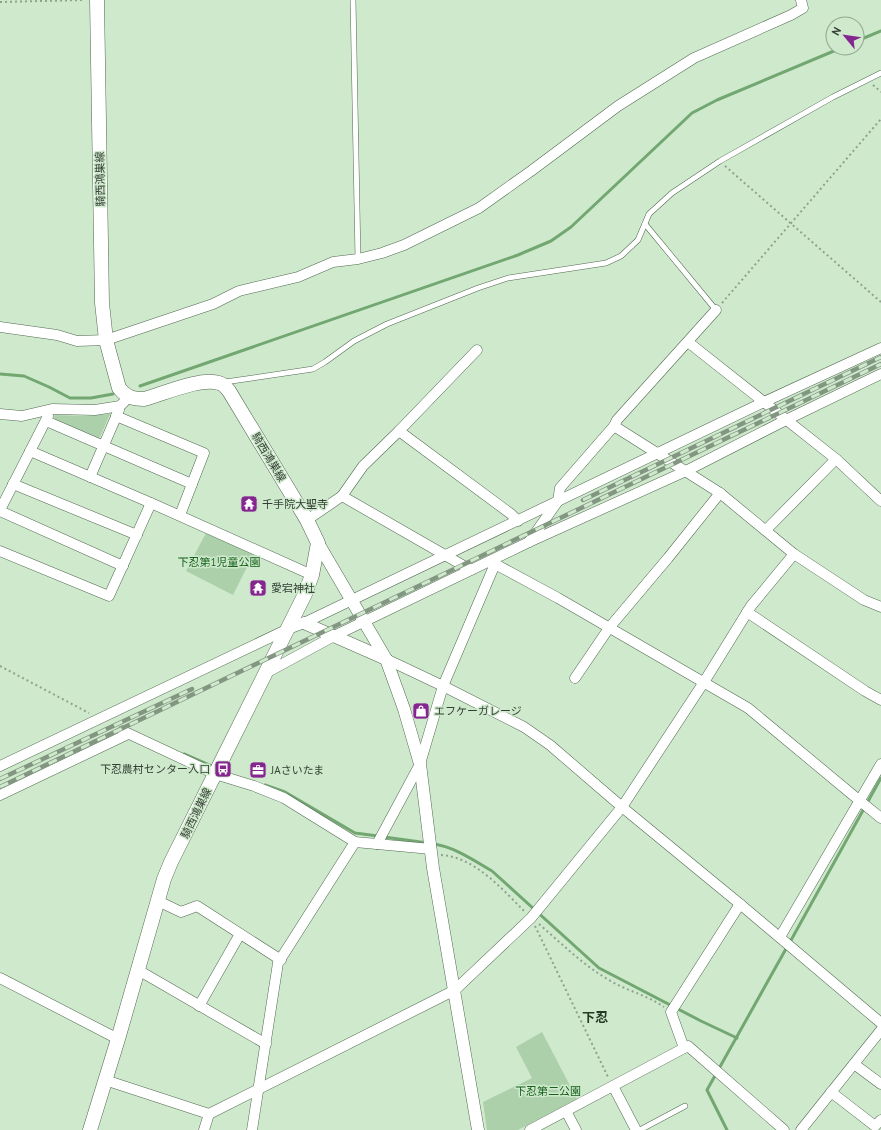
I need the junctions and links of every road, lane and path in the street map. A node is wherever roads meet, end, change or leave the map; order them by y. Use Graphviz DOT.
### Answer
graph roads {
  1 [pos="84,0"];
  2 [pos="96,0"];
  3 [pos="353,0"];
  4 [pos="801,0"];
  5 [pos="0,2"];
  6 [pos="881,73"];
  7 [pos="867,80"];
  8 [pos="881,92"];
  9 [pos="881,119"];
  10 [pos="720,161"];
  11 [pos="790,223"];
  12 [pos="645,224"];
  13 [pos="358,259"];
  14 [pos="881,302"];
  15 [pos="716,310"];
  16 [pos="0,327"];
  17 [pos="106,340"];
  18 [pos="688,342"];
  19 [pos="881,348"];
  20 [pos="477,350"];
  21 [pos="881,374"];
  22 [pos="220,383"];
  23 [pos="764,402"];
  24 [pos="122,406"];
  25 [pos="52,409"];
  26 [pos="0,414"];
  27 [pos="786,420"];
  28 [pos="46,421"];
  29 [pos="614,426"];
  30 [pos="399,431"];
  31 [pos="104,446"];
  32 [pos="30,451"];
  33 [pos="657,454"];
  34 [pos="836,459"];
  35 [pos="686,470"];
  36 [pos="90,477"];
  37 [pos="14,484"];
  38 [pos="192,484"];
  39 [pos="720,492"];
  40 [pos="342,496"];
  41 [pos="558,501"];
  42 [pos="881,501"];
  43 [pos="151,503"];
  44 [pos="0,510"];
  45 [pos="180,515"];
  46 [pos="307,520"];
  47 [pos="518,521"];
  48 [pos="766,530"];
  49 [pos="137,535"];
  50 [pos="529,542"];
  51 [pos="318,543"];
  52 [pos="0,551"];
  53 [pos="794,554"];
  54 [pos="445,555"];
  55 [pos="494,562"];
  56 [pos="123,566"];
  57 [pos="471,570"];
  58 [pos="312,575"];
  59 [pos="351,600"];
  60 [pos="881,608"];
  61 [pos="747,612"];
  62 [pos="364,622"];
  63 [pos="304,623"];
  64 [pos="610,628"];
  65 [pos="288,629"];
  66 [pos="334,636"];
  67 [pos="386,659"];
  68 [pos="0,666"];
  69 [pos="264,674"];
  70 [pos="575,678"];
  71 [pos="704,682"];
  72 [pos="443,686"];
  73 [pos="881,700"];
  74 [pos="100,719"];
  75 [pos="420,764"];
  76 [pos="881,764"];
  77 [pos="0,766"];
  78 [pos="216,771"];
  79 [pos="0,795"];
  80 [pos="860,802"];
  81 [pos="622,807"];
  82 [pos="881,818"];
  83 [pos="356,842"];
  84 [pos="377,844"];
  85 [pos="432,852"];
  86 [pos="158,901"];
  87 [pos="740,904"];
  88 [pos="531,918"];
  89 [pos="240,934"];
  90 [pos="780,937"];
  91 [pos="281,960"];
  92 [pos="138,970"];
  93 [pos="0,978"];
  94 [pos="454,990"];
  95 [pos="199,1006"];
  96 [pos="671,1012"];
  97 [pos="881,1023"];
  98 [pos="881,1030"];
  99 [pos="118,1039"];
  100 [pos="266,1044"];
  101 [pos="684,1048"];
  102 [pos="854,1064"];
  103 [pos="105,1080"];
  104 [pos="881,1084"];
  105 [pos="613,1086"];
  106 [pos="260,1088"];
  107 [pos="831,1092"];
  108 [pos="685,1106"];
  109 [pos="566,1111"];
  110 [pos="209,1114"];
  111 [pos="881,1120"];
  112 [pos="90,1130"];
  113 [pos="204,1130"];
  114 [pos="252,1130"];
  115 [pos="478,1130"];
  116 [pos="530,1130"];
  117 [pos="576,1130"];
  118 [pos="636,1130"];
  119 [pos="640,1130"];
  120 [pos="784,1130"];
  121 [pos="801,1130"];
  1 -- 5 [label="path"];
  2 -- 17 [label="main road, 騎西鴻巣線"];
  3 -- 13 [label="lane"];
  4 -- 13 [label="street"];
  6 -- 7 [label="lane"];
  7 -- 8 [label="path"];
  7 -- 10 [label="lane"];
  9 -- 11 [label="path"];
  10 -- 11 [label="path"];
  10 -- 12 [label="lane"];
  11 -- 14 [label="path"];
  11 -- 15 [label="path"];
  12 -- 15 [label="lane"];
  12 -- 22 [label="lane"];
  13 -- 17 [label="street"];
  15 -- 18 [label="street"];
  16 -- 17 [label="street"];
  17 -- 24 [label="main road, 騎西鴻巣線"];
  18 -- 23 [label="street"];
  18 -- 29 [label="street"];
  19 -- 23 [label="street"];
  20 -- 30 [label="street"];
  21 -- 27 [label="street"];
  22 -- 24 [label="main road"];
  22 -- 46 [label="main road, 騎西鴻巣線"];
  23 -- 27 [label="street"];
  23 -- 33 [label="street"];
  24 -- 25 [label="street"];
  24 -- 31 [label="street"];
  24 -- 38 [label="street"];
  25 -- 26 [label="street"];
  25 -- 28 [label="street"];
  27 -- 34 [label="street"];
  27 -- 35 [label="street"];
  28 -- 31 [label="street"];
  28 -- 32 [label="street"];
  29 -- 33 [label="street"];
  29 -- 41 [label="street"];
  30 -- 40 [label="street"];
  30 -- 47 [label="street"];
  31 -- 36 [label="street"];
  31 -- 38 [label="street"];
  32 -- 36 [label="street"];
  32 -- 37 [label="street"];
  33 -- 35 [label="street"];
  33 -- 41 [label="street"];
  34 -- 42 [label="street"];
  34 -- 48 [label="street"];
  35 -- 39 [label="street"];
  35 -- 50 [label="street"];
  36 -- 43 [label="street"];
  37 -- 44 [label="street"];
  37 -- 49 [label="street"];
  38 -- 45 [label="street"];
  39 -- 48 [label="street"];
  39 -- 64 [label="street"];
  40 -- 46 [label="street"];
  40 -- 54 [label="street"];
  41 -- 47 [label="street"];
  41 -- 50 [label="street"];
  43 -- 45 [label="street"];
  43 -- 49 [label="street"];
  44 -- 56 [label="street"];
  45 -- 58 [label="street"];
  46 -- 51 [label="main road, 騎西鴻巣線"];
  47 -- 54 [label="street"];
  48 -- 53 [label="street"];
  49 -- 56 [label="street"];
  50 -- 55 [label="street"];
  51 -- 58 [label="main road, 騎西鴻巣線"];
  51 -- 59 [label="street"];
  52 -- 56 [label="street"];
  53 -- 60 [label="street"];
  53 -- 61 [label="street"];
  54 -- 57 [label="street"];
  54 -- 59 [label="street"];
  55 -- 57 [label="street"];
  55 -- 64 [label="street"];
  55 -- 72 [label="street"];
  57 -- 62 [label="street"];
  58 -- 65 [label="main road, 騎西鴻巣線"];
  59 -- 62 [label="street"];
  59 -- 63 [label="street"];
  61 -- 71 [label="street"];
  61 -- 73 [label="street"];
  62 -- 66 [label="street"];
  62 -- 67 [label="street"];
  63 -- 65 [label="street"];
  63 -- 66 [label="street"];
  64 -- 70 [label="street"];
  64 -- 71 [label="street"];
  65 -- 69 [label="main road, 騎西鴻巣線"];
  65 -- 74 [label="street"];
  66 -- 67 [label="street"];
  66 -- 69 [label="street"];
  67 -- 72 [label="street"];
  67 -- 75 [label="street"];
  68 -- 74 [label="path"];
  69 -- 78 [label="main road, 騎西鴻巣線"];
  71 -- 80 [label="street"];
  71 -- 81 [label="street"];
  72 -- 75 [label="street"];
  72 -- 81 [label="street"];
  74 -- 77 [label="street"];
  75 -- 84 [label="street"];
  75 -- 85 [label="street"];
  76 -- 80 [label="street"];
  78 -- 79 [label="street"];
  78 -- 83 [label="street"];
  78 -- 86 [label="main road, 騎西鴻巣線"];
  80 -- 82 [label="street"];
  80 -- 90 [label="street"];
  81 -- 87 [label="street"];
  81 -- 88 [label="street"];
  83 -- 84 [label="street"];
  83 -- 91 [label="street"];
  84 -- 85 [label="street"];
  85 -- 88 [label="path"];
  85 -- 94 [label="street"];
  86 -- 89 [label="street"];
  86 -- 92 [label="main road, 騎西鴻巣線"];
  87 -- 90 [label="street"];
  87 -- 96 [label="street"];
  88 -- 94 [label="street"];
  88 -- 96 [label="path"];
  88 -- 105 [label="path"];
  89 -- 91 [label="street"];
  89 -- 95 [label="street"];
  90 -- 97 [label="street"];
  91 -- 100 [label="street"];
  92 -- 95 [label="street"];
  92 -- 99 [label="main road, 騎西鴻巣線"];
  93 -- 99 [label="street"];
  94 -- 106 [label="street"];
  94 -- 115 [label="street"];
  95 -- 100 [label="street"];
  96 -- 101 [label="street"];
  98 -- 102 [label="street"];
  99 -- 103 [label="main road, 騎西鴻巣線"];
  100 -- 106 [label="street"];
  101 -- 105 [label="street"];
  101 -- 120 [label="street"];
  102 -- 104 [label="street"];
  102 -- 107 [label="street"];
  103 -- 110 [label="street"];
  103 -- 112 [label="main road, 騎西鴻巣線"];
  105 -- 109 [label="street"];
  105 -- 118 [label="street"];
  106 -- 110 [label="street"];
  106 -- 114 [label="street"];
  107 -- 111 [label="street"];
  107 -- 121 [label="street"];
  108 -- 119 [label="lane"];
  109 -- 116 [label="street"];
  109 -- 117 [label="street"];
  110 -- 113 [label="street"];
}
